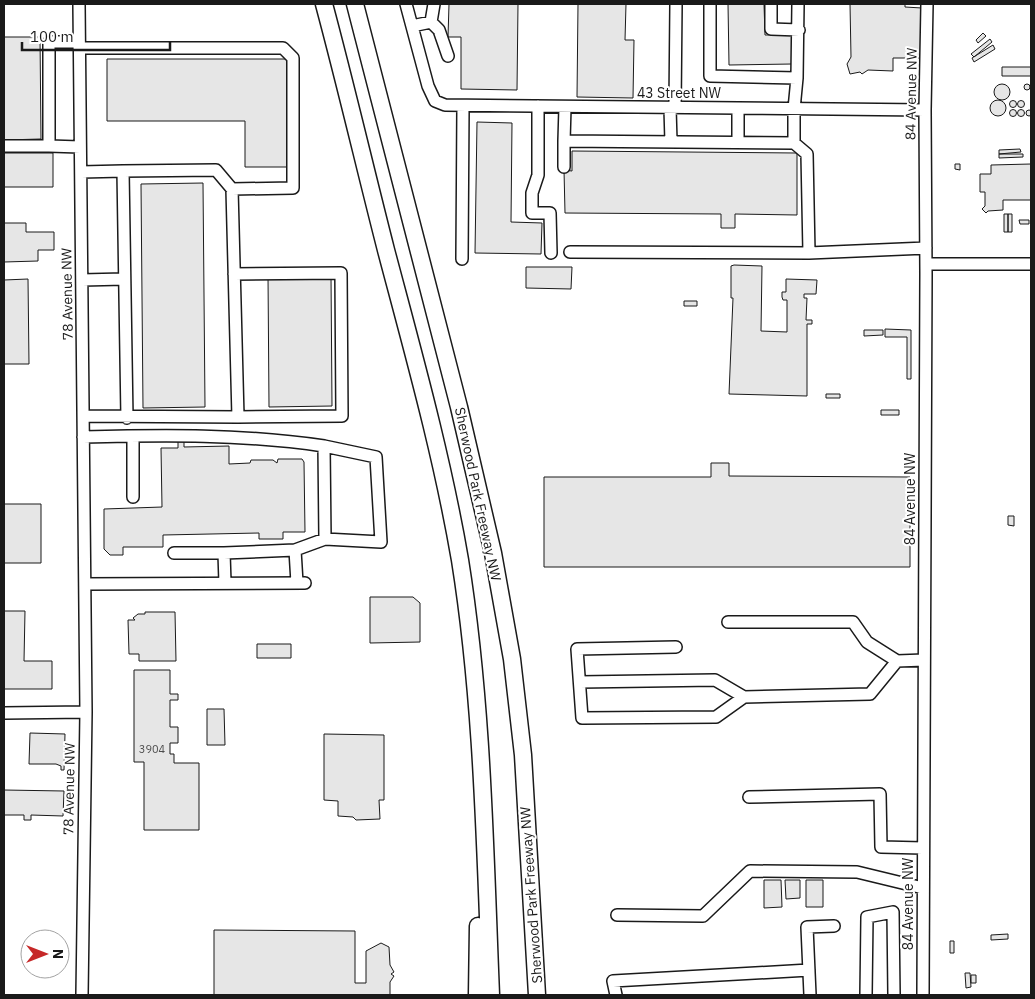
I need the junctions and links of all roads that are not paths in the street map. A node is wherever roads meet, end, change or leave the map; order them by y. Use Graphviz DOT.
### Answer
graph roads {
  1 [pos="79,4"];
  2 [pos="324,4"];
  3 [pos="355,4"];
  4 [pos="406,4"];
  5 [pos="434,4"];
  6 [pos="676,4"];
  7 [pos="710,4"];
  8 [pos="771,4"];
  9 [pos="798,4"];
  10 [pos="928,4"];
  11 [pos="431,22"];
  12 [pos="412,26"];
  13 [pos="799,30"];
  14 [pos="79,45"];
  15 [pos="448,56"];
  16 [pos="797,78"];
  17 [pos="463,106"];
  18 [pos="538,106"];
  19 [pos="565,107"];
  20 [pos="673,108"];
  21 [pos="738,108"];
  22 [pos="794,109"];
  23 [pos="925,110"];
  24 [pos="564,141"];
  25 [pos="671,142"];
  26 [pos="738,142"];
  27 [pos="794,142"];
  28 [pos="4,146"];
  29 [pos="48,146"];
  30 [pos="80,147"];
  31 [pos="564,167"];
  32 [pos="123,171"];
  33 [pos="81,172"];
  34 [pos="232,189"];
  35 [pos="926,248"];
  36 [pos="570,252"];
  37 [pos="551,253"];
  38 [pos="809,253"];
  39 [pos="462,258"];
  40 [pos="926,264"];
  41 [pos="1031,264"];
  42 [pos="234,274"];
  43 [pos="124,279"];
  44 [pos="82,280"];
  45 [pos="83,416"];
  46 [pos="238,417"];
  47 [pos="127,418"];
  48 [pos="133,436"];
  49 [pos="83,437"];
  50 [pos="324,446"];
  51 [pos="134,497"];
  52 [pos="325,539"];
  53 [pos="295,550"];
  54 [pos="174,553"];
  55 [pos="224,553"];
  56 [pos="224,583"];
  57 [pos="85,584"];
  58 [pos="728,622"];
  59 [pos="676,647"];
  60 [pos="924,660"];
  61 [pos="897,661"];
  62 [pos="580,682"];
  63 [pos="744,697"];
  64 [pos="86,712"];
  65 [pos="4,713"];
  66 [pos="749,797"];
  67 [pos="484,824"];
  68 [pos="923,848"];
  69 [pos="923,888"];
  70 [pos="617,915"];
  71 [pos="834,926"];
  72 [pos="808,970"];
  73 [pos="538,994"];
  74 [pos="82,995"];
  75 [pos="477,995"];
  76 [pos="491,995"];
  77 [pos="616,995"];
  78 [pos="810,995"];
  79 [pos="866,995"];
  80 [pos="894,995"];
  81 [pos="923,995"];
  1 -- 14 [label="street, 78 Avenue NW"];
  2 -- 67 [label="highway"];
  3 -- 73 [label="highway, Sherwood Park Freeway NW"];
  4 -- 12 [label="street"];
  5 -- 11 [label="street"];
  6 -- 20 [label="street"];
  7 -- 16 [label="street"];
  8 -- 13 [label="street"];
  9 -- 13 [label="street"];
  10 -- 23 [label="street, 84 Avenue NW"];
  11 -- 12 [label="street"];
  11 -- 15 [label="street"];
  12 -- 17 [label="street, 43 Street NW"];
  13 -- 16 [label="street"];
  14 -- 29 [label="street"];
  14 -- 30 [label="street, 78 Avenue NW"];
  14 -- 34 [label="street"];
  16 -- 22 [label="street"];
  17 -- 18 [label="street, 43 Street NW"];
  17 -- 39 [label="street"];
  18 -- 19 [label="street, 43 Street NW"];
  18 -- 37 [label="street"];
  19 -- 20 [label="street, 43 Street NW"];
  19 -- 24 [label="street"];
  20 -- 21 [label="street, 43 Street NW"];
  20 -- 25 [label="street"];
  21 -- 22 [label="street, 43 Street NW"];
  21 -- 26 [label="street"];
  22 -- 23 [label="street, 43 Street NW"];
  22 -- 27 [label="street"];
  23 -- 35 [label="street, 84 Avenue NW"];
  24 -- 25 [label="street"];
  24 -- 31 [label="street"];
  25 -- 26 [label="street"];
  26 -- 27 [label="street"];
  27 -- 38 [label="street"];
  28 -- 29 [label="street"];
  29 -- 30 [label="street"];
  30 -- 33 [label="street, 78 Avenue NW"];
  32 -- 33 [label="street"];
  32 -- 34 [label="street"];
  32 -- 43 [label="street"];
  33 -- 44 [label="street, 78 Avenue NW"];
  34 -- 42 [label="street"];
  35 -- 38 [label="street"];
  35 -- 40 [label="street, 84 Avenue NW"];
  36 -- 38 [label="street"];
  40 -- 41 [label="street"];
  40 -- 60 [label="street, 84 Avenue NW"];
  42 -- 46 [label="street"];
  42 -- 46 [label="street"];
  43 -- 44 [label="street"];
  43 -- 47 [label="street"];
  44 -- 45 [label="street, 78 Avenue NW"];
  45 -- 47 [label="street"];
  45 -- 49 [label="street, 78 Avenue NW"];
  46 -- 47 [label="street"];
  48 -- 49 [label="street"];
  48 -- 50 [label="street"];
  48 -- 51 [label="street"];
  49 -- 57 [label="street, 78 Avenue NW"];
  50 -- 52 [label="street"];
  50 -- 52 [label="street"];
  52 -- 53 [label="street"];
  53 -- 55 [label="street"];
  53 -- 56 [label="street"];
  54 -- 55 [label="street"];
  55 -- 56 [label="street"];
  56 -- 57 [label="street"];
  57 -- 64 [label="street, 78 Avenue NW"];
  58 -- 61 [label="street"];
  59 -- 62 [label="street"];
  60 -- 61 [label="street"];
  60 -- 68 [label="street, 84 Avenue NW"];
  61 -- 63 [label="street"];
  62 -- 63 [label="street"];
  62 -- 63 [label="street"];
  64 -- 65 [label="street"];
  64 -- 74 [label="street, 78 Avenue NW"];
  66 -- 68 [label="street"];
  67 -- 75 [label="highway"];
  67 -- 76 [label="highway"];
  68 -- 69 [label="street, 84 Avenue NW"];
  69 -- 70 [label="street"];
  69 -- 81 [label="street, 84 Avenue NW"];
  71 -- 72 [label="street"];
  72 -- 77 [label="street"];
  72 -- 78 [label="street"];
  79 -- 80 [label="street"];
}
